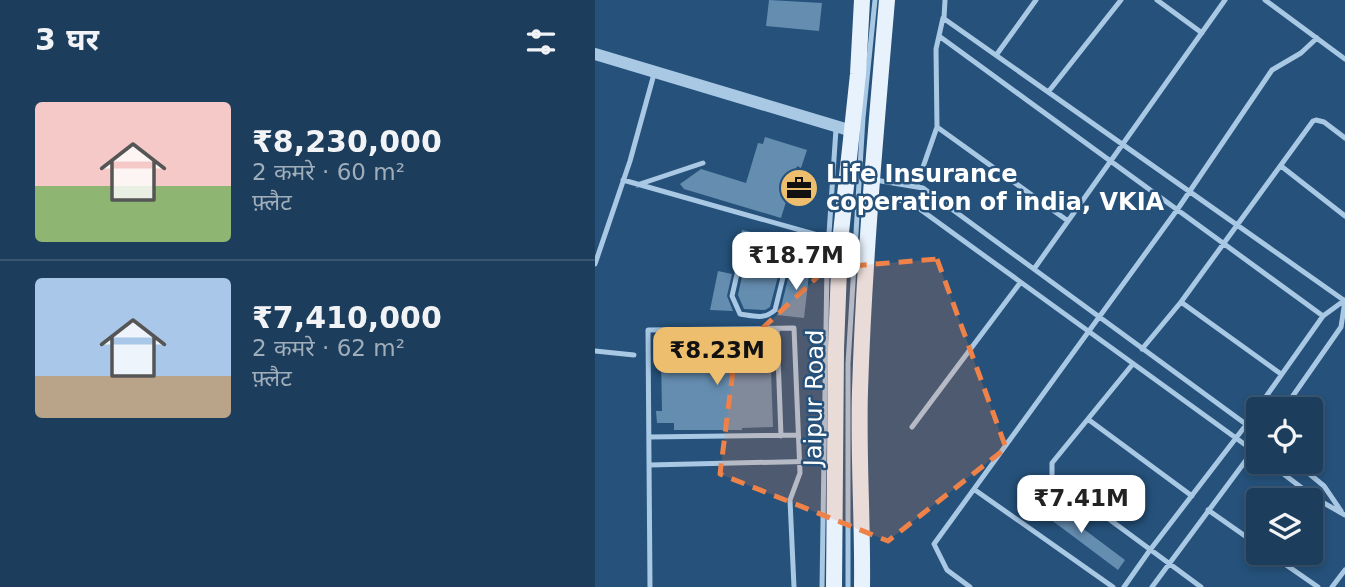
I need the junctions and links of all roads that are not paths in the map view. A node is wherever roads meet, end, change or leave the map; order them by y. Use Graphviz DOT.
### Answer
graph roads {
  1 [pos="862,0"];
  2 [pos="875,0"];
  3 [pos="887,0"];
  4 [pos="945,0"];
  5 [pos="1036,0"];
  6 [pos="1121,0"];
  7 [pos="1157,0"];
  8 [pos="1225,0"];
  9 [pos="1265,0"];
  10 [pos="944,18"];
  11 [pos="1202,33"];
  12 [pos="939,36"];
  13 [pos="1317,38"];
  14 [pos="595,54"];
  15 [pos="997,54"];
  16 [pos="1345,59"];
  17 [pos="655,71"];
  18 [pos="1049,91"];
  19 [pos="937,127"];
  20 [pos="844,129"];
  21 [pos="1345,138"];
  22 [pos="1123,144"];
  23 [pos="1111,161"];
  24 [pos="703,163"];
  25 [pos="1281,166"];
  26 [pos="871,179"];
  27 [pos="624,180"];
  28 [pos="638,184"];
  29 [pos="916,187"];
  30 [pos="1190,192"];
  31 [pos="869,196"];
  32 [pos="1177,210"];
  33 [pos="1345,216"];
  34 [pos="1068,220"];
  35 [pos="1235,225"];
  36 [pos="834,240"];
  37 [pos="1222,243"];
  38 [pos="788,257"];
  39 [pos="595,264"];
  40 [pos="833,265"];
  41 [pos="1034,269"];
  42 [pos="1020,283"];
  43 [pos="1345,301"];
  44 [pos="1181,302"];
  45 [pos="1323,316"];
  46 [pos="1098,317"];
  47 [pos="777,329"];
  48 [pos="1343,329"];
  49 [pos="1087,332"];
  50 [pos="1142,349"];
  51 [pos="595,351"];
  52 [pos="634,355"];
  53 [pos="1132,365"];
  54 [pos="1281,374"];
  55 [pos="1266,397"];
  56 [pos="1293,397"];
  57 [pos="1089,420"];
  58 [pos="1246,424"];
  59 [pos="1246,426"];
  60 [pos="912,427"];
  61 [pos="797,435"];
  62 [pos="781,436"];
  63 [pos="649,437"];
  64 [pos="1236,438"];
  65 [pos="1246,446"];
  66 [pos="800,461"];
  67 [pos="829,461"];
  68 [pos="649,465"];
  69 [pos="1246,465"];
  70 [pos="1284,474"];
  71 [pos="1310,474"];
  72 [pos="975,490"];
  73 [pos="1192,496"];
  74 [pos="1208,510"];
  75 [pos="1344,514"];
  76 [pos="1246,537"];
  77 [pos="1150,551"];
  78 [pos="1170,564"];
  79 [pos="1286,565"];
  80 [pos="1345,570"];
  81 [pos="650,587"];
  82 [pos="795,587"];
  83 [pos="822,587"];
  84 [pos="834,587"];
  85 [pos="848,587"];
  86 [pos="862,587"];
  87 [pos="970,587"];
  88 [pos="1113,587"];
  89 [pos="1124,587"];
  90 [pos="1152,587"];
  91 [pos="1201,587"];
  92 [pos="1318,587"];
  93 [pos="1332,587"];
  1 -- 20 [label="main road, Jaipur Road"];
  2 -- 85 [label="lane"];
  3 -- 26 [label="main road"];
  4 -- 10 [label="lane"];
  5 -- 15 [label="lane"];
  6 -- 18 [label="lane"];
  7 -- 11 [label="lane"];
  8 -- 11 [label="lane"];
  9 -- 13 [label="lane"];
  10 -- 12 [label="lane"];
  10 -- 15 [label="lane"];
  11 -- 22 [label="lane"];
  12 -- 19 [label="lane"];
  12 -- 23 [label="lane"];
  13 -- 16 [label="lane"];
  13 -- 30 [label="lane"];
  14 -- 17 [label="street"];
  15 -- 18 [label="lane"];
  17 -- 20 [label="street"];
  17 -- 27 [label="lane"];
  18 -- 22 [label="lane"];
  19 -- 29 [label="lane"];
  19 -- 34 [label="lane"];
  20 -- 36 [label="main road, Jaipur Road"];
  21 -- 25 [label="lane"];
  22 -- 23 [label="lane"];
  22 -- 30 [label="lane"];
  23 -- 32 [label="lane"];
  23 -- 34 [label="lane"];
  24 -- 28 [label="lane"];
  25 -- 33 [label="lane"];
  25 -- 35 [label="lane"];
  26 -- 29 [label="lane"];
  26 -- 31 [label="main road"];
  27 -- 28 [label="lane"];
  27 -- 39 [label="lane"];
  28 -- 36 [label="lane"];
  29 -- 41 [label="lane"];
  30 -- 32 [label="lane"];
  30 -- 35 [label="lane"];
  31 -- 42 [label="lane"];
  31 -- 86 [label="main road"];
  32 -- 37 [label="lane"];
  32 -- 46 [label="lane"];
  34 -- 41 [label="lane"];
  35 -- 37 [label="lane"];
  35 -- 43 [label="lane"];
  36 -- 40 [label="main road, Jaipur Road"];
  37 -- 44 [label="lane"];
  37 -- 45 [label="lane"];
  38 -- 38 [label="lane"];
  38 -- 40 [label="lane"];
  40 -- 67 [label="main road, Jaipur Road"];
  41 -- 46 [label="lane"];
  42 -- 49 [label="lane"];
  42 -- 60 [label="lane"];
  43 -- 45 [label="lane"];
  43 -- 48 [label="lane"];
  44 -- 50 [label="lane"];
  44 -- 54 [label="lane"];
  45 -- 54 [label="lane"];
  46 -- 49 [label="lane"];
  46 -- 50 [label="lane"];
  47 -- 61 [label="lane"];
  47 -- 62 [label="lane"];
  47 -- 63 [label="lane"];
  48 -- 56 [label="lane"];
  49 -- 53 [label="lane"];
  49 -- 72 [label="lane"];
  50 -- 58 [label="lane"];
  51 -- 52 [label="lane"];
  53 -- 57 [label="lane"];
  53 -- 64 [label="lane"];
  54 -- 55 [label="lane"];
  57 -- 73 [label="lane"];
  57 -- 77 [label="lane"];
  59 -- 64 [label="lane"];
  61 -- 62 [label="lane"];
  61 -- 66 [label="lane"];
  62 -- 63 [label="lane"];
  63 -- 68 [label="lane"];
  64 -- 65 [label="lane"];
  64 -- 73 [label="lane"];
  66 -- 67 [label="lane"];
  66 -- 68 [label="lane"];
  66 -- 82 [label="lane"];
  67 -- 83 [label="lane"];
  67 -- 84 [label="main road, Jaipur Road"];
  68 -- 81 [label="lane"];
  69 -- 74 [label="lane"];
  70 -- 75 [label="lane"];
  71 -- 75 [label="lane"];
  72 -- 87 [label="lane"];
  72 -- 88 [label="lane"];
  73 -- 77 [label="lane"];
  74 -- 76 [label="lane"];
  74 -- 78 [label="lane"];
  77 -- 78 [label="lane"];
  77 -- 89 [label="lane"];
  78 -- 90 [label="lane"];
  78 -- 91 [label="lane"];
  79 -- 92 [label="lane"];
  80 -- 93 [label="lane"];
}
